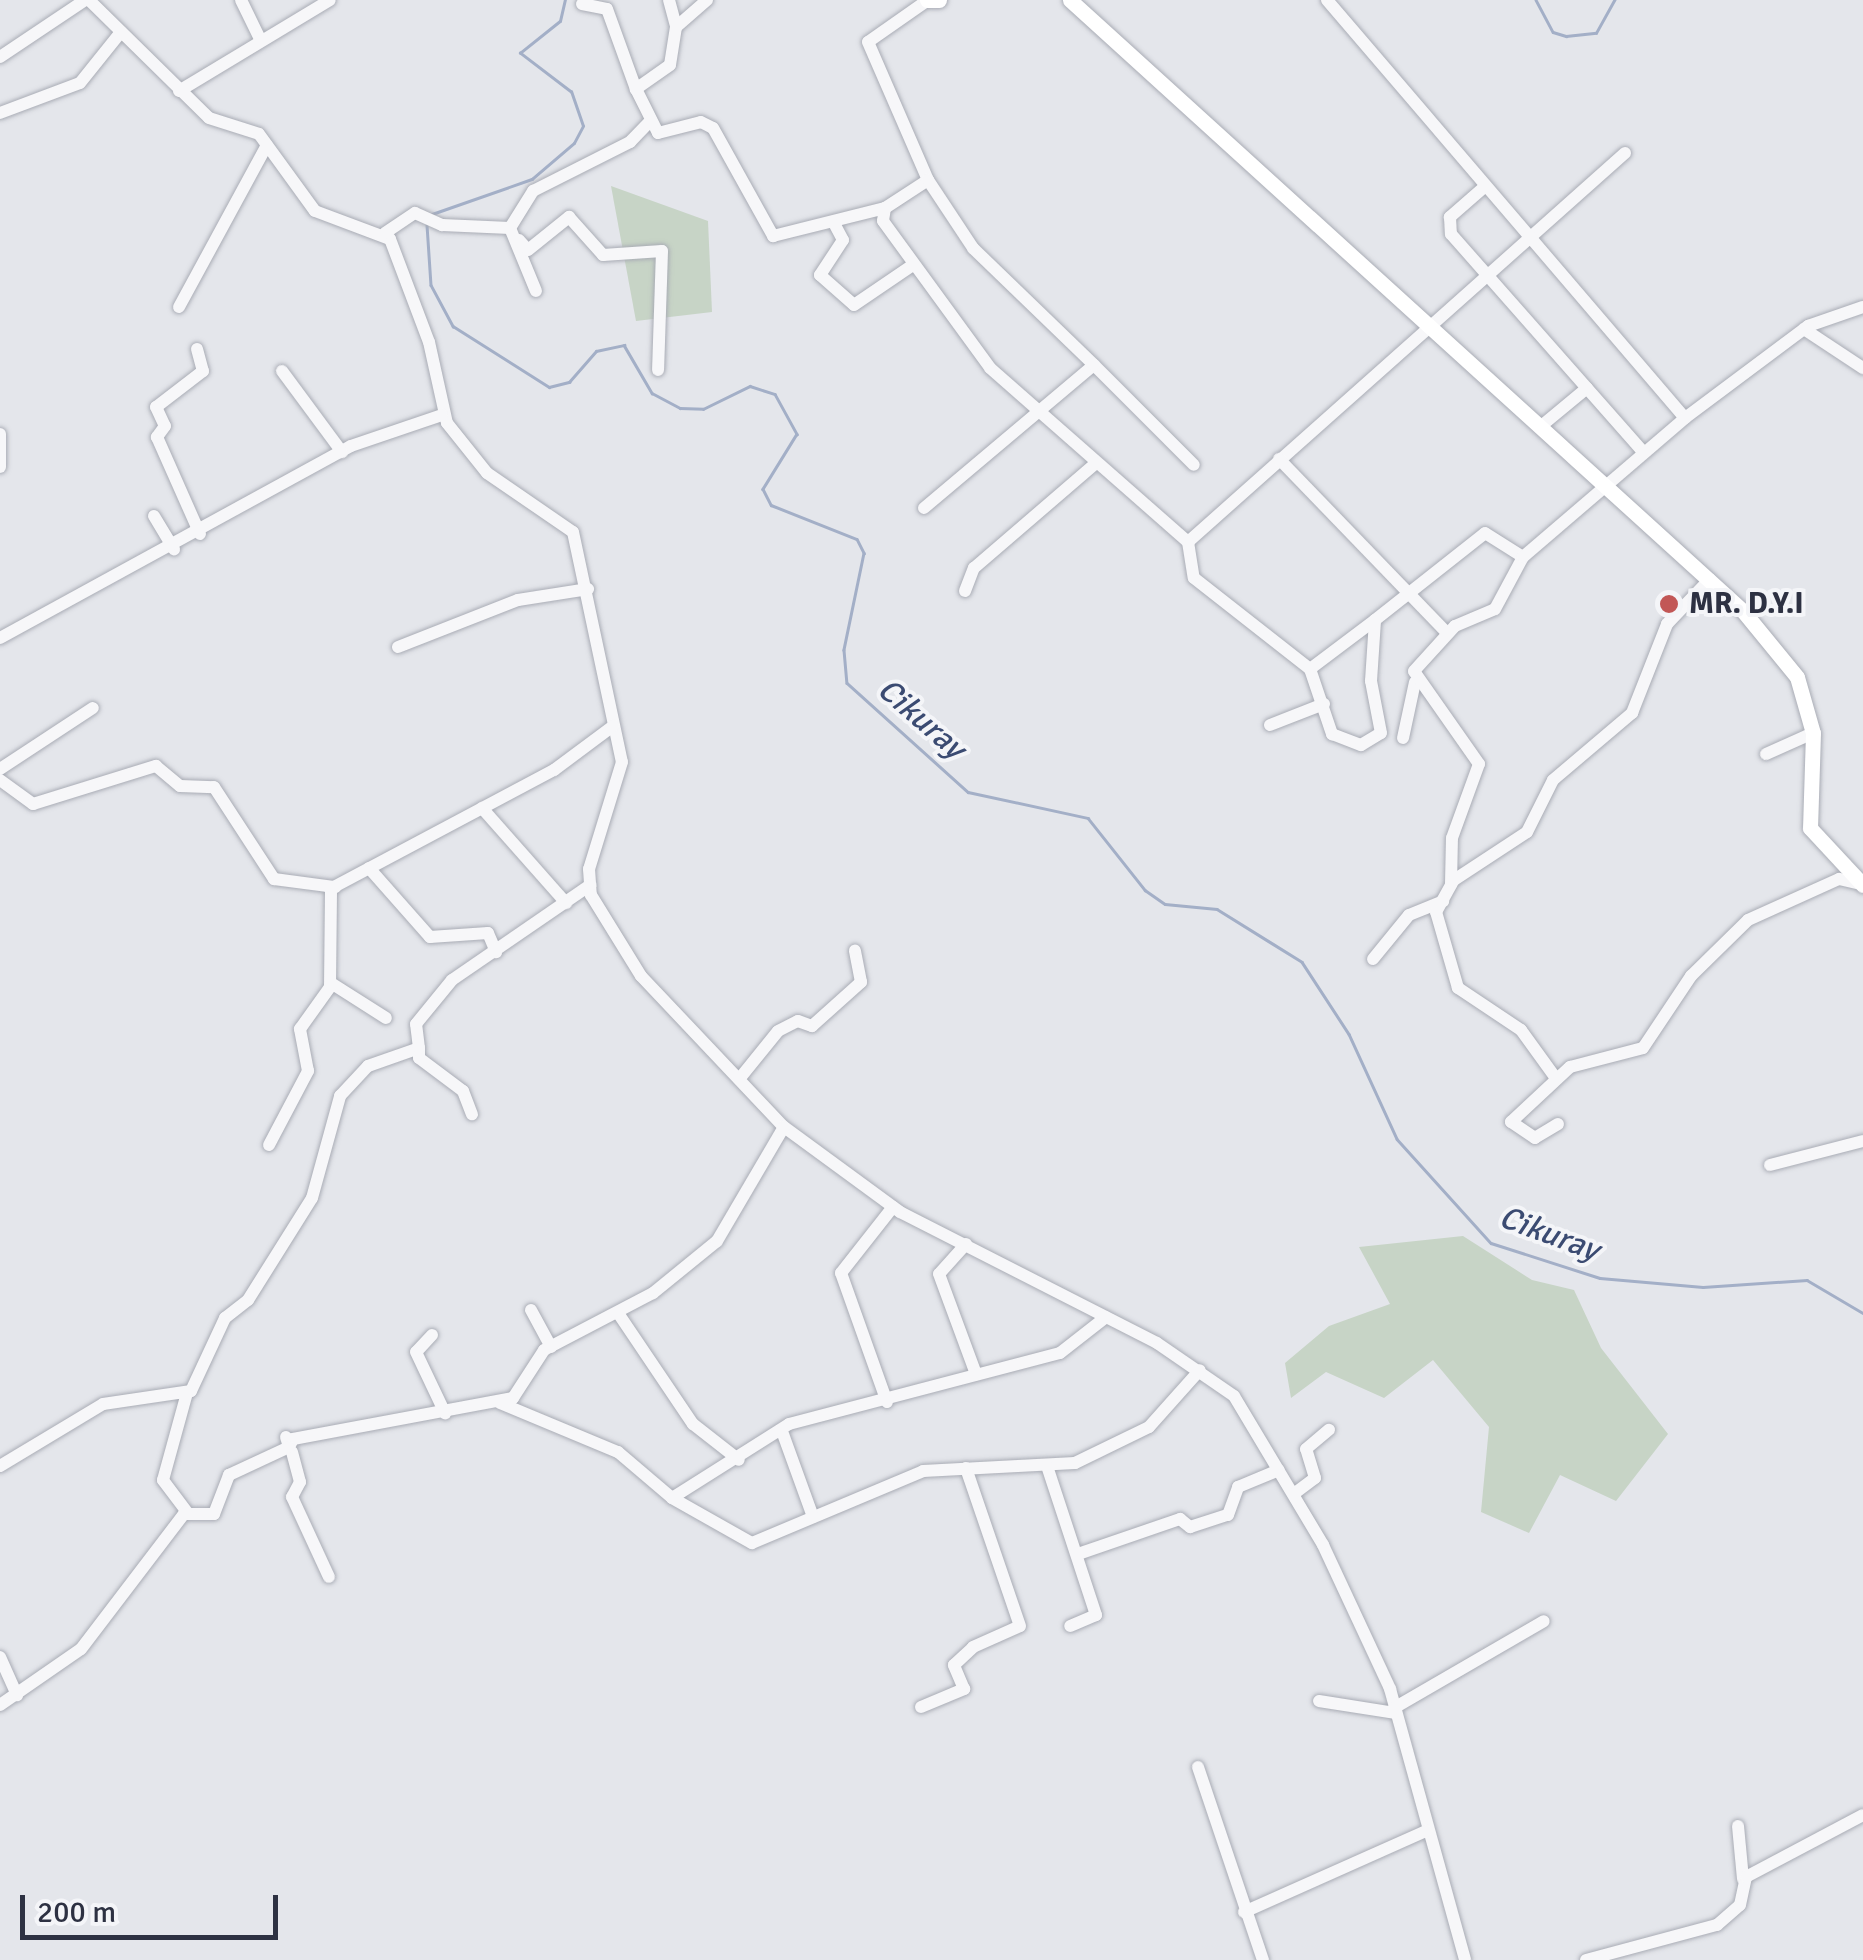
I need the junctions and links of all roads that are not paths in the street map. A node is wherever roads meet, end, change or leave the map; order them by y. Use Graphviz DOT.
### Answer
graph roads {
  1 [pos="242,0"];
  2 [pos="330,0"];
  3 [pos="669,0"];
  4 [pos="707,0"];
  5 [pos="928,0"];
  6 [pos="940,0"];
  7 [pos="1070,0"];
  8 [pos="1328,0"];
  9 [pos="95,2"];
  10 [pos="582,4"];
  11 [pos="676,27"];
  12 [pos="120,32"];
  13 [pos="260,39"];
  14 [pos="0,58"];
  15 [pos="636,89"];
  16 [pos="179,91"];
  17 [pos="0,113"];
  18 [pos="650,121"];
  19 [pos="267,145"];
  20 [pos="1625,153"];
  21 [pos="928,180"];
  22 [pos="1482,189"];
  23 [pos="885,208"];
  24 [pos="835,225"];
  25 [pos="510,228"];
  26 [pos="385,233"];
  27 [pos="519,240"];
  28 [pos="1525,240"];
  29 [pos="910,267"];
  30 [pos="1488,274"];
  31 [pos="536,291"];
  32 [pos="180,307"];
  33 [pos="1863,307"];
  34 [pos="1430,326"];
  35 [pos="1804,328"];
  36 [pos="197,350"];
  37 [pos="1094,365"];
  38 [pos="1863,368"];
  39 [pos="658,370"];
  40 [pos="282,372"];
  41 [pos="1586,388"];
  42 [pos="1038,412"];
  43 [pos="442,415"];
  44 [pos="1685,418"];
  45 [pos="1540,428"];
  46 [pos="0,434"];
  47 [pos="342,452"];
  48 [pos="1643,452"];
  49 [pos="1278,459"];
  50 [pos="1096,463"];
  51 [pos="1194,465"];
  52 [pos="0,466"];
  53 [pos="1606,485"];
  54 [pos="924,508"];
  55 [pos="154,516"];
  56 [pos="200,534"];
  57 [pos="1188,542"];
  58 [pos="174,549"];
  59 [pos="1523,556"];
  60 [pos="1710,580"];
  61 [pos="588,589"];
  62 [pos="965,591"];
  63 [pos="1403,592"];
  64 [pos="1375,620"];
  65 [pos="1448,633"];
  66 [pos="0,638"];
  67 [pos="398,647"];
  68 [pos="1310,668"];
  69 [pos="1415,682"];
  70 [pos="1324,704"];
  71 [pos="93,708"];
  72 [pos="1270,725"];
  73 [pos="613,726"];
  74 [pos="1813,733"];
  75 [pos="1403,738"];
  76 [pos="1766,754"];
  77 [pos="0,769"];
  78 [pos="0,780"];
  79 [pos="482,808"];
  80 [pos="369,868"];
  81 [pos="1452,884"];
  82 [pos="1863,885"];
  83 [pos="590,886"];
  84 [pos="333,888"];
  85 [pos="1446,900"];
  86 [pos="566,903"];
  87 [pos="854,951"];
  88 [pos="496,952"];
  89 [pos="1373,959"];
  90 [pos="331,983"];
  91 [pos="386,1018"];
  92 [pos="419,1048"];
  93 [pos="1556,1077"];
  94 [pos="740,1078"];
  95 [pos="472,1114"];
  96 [pos="1558,1124"];
  97 [pos="784,1128"];
  98 [pos="1863,1141"];
  99 [pos="269,1145"];
  100 [pos="1770,1165"];
  101 [pos="893,1207"];
  102 [pos="966,1244"];
  103 [pos="530,1310"];
  104 [pos="618,1313"];
  105 [pos="1106,1317"];
  106 [pos="432,1335"];
  107 [pos="550,1347"];
  108 [pos="1200,1370"];
  109 [pos="976,1374"];
  110 [pos="188,1393"];
  111 [pos="887,1402"];
  112 [pos="500,1403"];
  113 [pos="445,1413"];
  114 [pos="1329,1430"];
  115 [pos="784,1434"];
  116 [pos="289,1445"];
  117 [pos="739,1460"];
  118 [pos="0,1466"];
  119 [pos="1047,1466"];
  120 [pos="966,1468"];
  121 [pos="1279,1470"];
  122 [pos="1294,1493"];
  123 [pos="672,1498"];
  124 [pos="187,1512"];
  125 [pos="813,1517"];
  126 [pos="1082,1553"];
  127 [pos="329,1576"];
  128 [pos="1544,1621"];
  129 [pos="1070,1626"];
  130 [pos="0,1657"];
  131 [pos="16,1695"];
  132 [pos="1319,1701"];
  133 [pos="0,1705"];
  134 [pos="921,1707"];
  135 [pos="1395,1710"];
  136 [pos="1198,1766"];
  137 [pos="1863,1814"];
  138 [pos="1738,1826"];
  139 [pos="1426,1831"];
  140 [pos="1743,1879"];
  141 [pos="1244,1912"];
  142 [pos="1263,1960"];
  143 [pos="1465,1960"];
  144 [pos="1586,1960"];
  1 -- 13 [label="street"];
  2 -- 13 [label="street"];
  3 -- 11 [label="street"];
  4 -- 11 [label="street"];
  5 -- 6 [label="main road"];
  5 -- 21 [label="street"];
  7 -- 34 [label="main road"];
  8 -- 22 [label="street"];
  9 -- 12 [label="street"];
  9 -- 14 [label="street"];
  10 -- 15 [label="street"];
  11 -- 15 [label="street"];
  12 -- 16 [label="street"];
  12 -- 17 [label="street"];
  13 -- 16 [label="street"];
  15 -- 18 [label="street"];
  16 -- 19 [label="street"];
  18 -- 24 [label="street"];
  18 -- 25 [label="street"];
  19 -- 26 [label="street"];
  19 -- 32 [label="street"];
  20 -- 28 [label="street"];
  21 -- 23 [label="street"];
  21 -- 37 [label="street"];
  22 -- 28 [label="street"];
  22 -- 30 [label="street"];
  23 -- 24 [label="street"];
  23 -- 29 [label="street"];
  24 -- 29 [label="street"];
  25 -- 26 [label="street"];
  25 -- 27 [label="street"];
  26 -- 43 [label="street"];
  27 -- 31 [label="street"];
  27 -- 39 [label="street"];
  28 -- 30 [label="street"];
  28 -- 44 [label="street"];
  29 -- 42 [label="street"];
  30 -- 34 [label="street"];
  30 -- 41 [label="street"];
  33 -- 35 [label="street"];
  34 -- 45 [label="main road"];
  34 -- 49 [label="street"];
  35 -- 38 [label="street"];
  35 -- 44 [label="street"];
  36 -- 56 [label="street"];
  37 -- 42 [label="street"];
  37 -- 51 [label="street"];
  40 -- 47 [label="street"];
  41 -- 45 [label="street"];
  41 -- 48 [label="street"];
  42 -- 50 [label="street"];
  42 -- 54 [label="street"];
  43 -- 47 [label="street"];
  43 -- 61 [label="street"];
  44 -- 48 [label="street"];
  45 -- 53 [label="main road"];
  46 -- 52 [label="street"];
  47 -- 56 [label="street"];
  48 -- 53 [label="street"];
  49 -- 57 [label="street"];
  49 -- 63 [label="street"];
  50 -- 57 [label="street"];
  50 -- 62 [label="street"];
  53 -- 59 [label="street"];
  53 -- 60 [label="main road"];
  55 -- 58 [label="street"];
  56 -- 58 [label="street"];
  57 -- 68 [label="street"];
  58 -- 66 [label="street"];
  59 -- 63 [label="street"];
  59 -- 65 [label="street"];
  60 -- 74 [label="main road"];
  60 -- 81 [label="street"];
  61 -- 67 [label="street"];
  61 -- 73 [label="street"];
  63 -- 64 [label="street"];
  63 -- 65 [label="street"];
  64 -- 68 [label="street"];
  64 -- 70 [label="street"];
  65 -- 69 [label="street"];
  68 -- 70 [label="street"];
  69 -- 75 [label="street"];
  69 -- 81 [label="street"];
  70 -- 72 [label="street"];
  71 -- 77 [label="street"];
  73 -- 79 [label="street"];
  73 -- 83 [label="street"];
  74 -- 76 [label="street"];
  74 -- 82 [label="main road"];
  78 -- 84 [label="street"];
  79 -- 80 [label="street"];
  79 -- 86 [label="street"];
  80 -- 84 [label="street"];
  80 -- 88 [label="street"];
  81 -- 85 [label="street"];
  82 -- 93 [label="street"];
  83 -- 86 [label="street"];
  83 -- 94 [label="street"];
  84 -- 90 [label="street"];
  85 -- 89 [label="street"];
  85 -- 93 [label="street"];
  86 -- 88 [label="street"];
  87 -- 94 [label="street"];
  88 -- 92 [label="street"];
  90 -- 91 [label="street"];
  90 -- 99 [label="street"];
  92 -- 95 [label="street"];
  92 -- 110 [label="street"];
  93 -- 96 [label="street"];
  94 -- 97 [label="street"];
  97 -- 101 [label="street"];
  97 -- 104 [label="street"];
  98 -- 100 [label="street"];
  101 -- 102 [label="street"];
  101 -- 111 [label="street"];
  102 -- 105 [label="street"];
  102 -- 109 [label="street"];
  103 -- 107 [label="street"];
  104 -- 107 [label="street"];
  104 -- 117 [label="street"];
  105 -- 108 [label="street"];
  105 -- 109 [label="street"];
  106 -- 113 [label="street"];
  107 -- 112 [label="street"];
  108 -- 119 [label="street"];
  108 -- 121 [label="street"];
  109 -- 111 [label="street"];
  110 -- 118 [label="street"];
  110 -- 124 [label="street"];
  111 -- 115 [label="street"];
  112 -- 113 [label="street"];
  112 -- 123 [label="street"];
  113 -- 116 [label="street"];
  114 -- 122 [label="street"];
  115 -- 117 [label="street"];
  115 -- 125 [label="street"];
  116 -- 124 [label="street"];
  116 -- 127 [label="street"];
  117 -- 123 [label="street"];
  119 -- 120 [label="street"];
  119 -- 126 [label="street"];
  120 -- 125 [label="street"];
  120 -- 134 [label="street"];
  121 -- 122 [label="street"];
  121 -- 126 [label="street"];
  122 -- 135 [label="street"];
  123 -- 125 [label="street"];
  124 -- 131 [label="street"];
  126 -- 129 [label="street"];
  128 -- 135 [label="street"];
  130 -- 131 [label="street"];
  131 -- 133 [label="street"];
  132 -- 135 [label="street"];
  135 -- 139 [label="street"];
  136 -- 141 [label="street"];
  137 -- 140 [label="street"];
  138 -- 140 [label="street"];
  139 -- 141 [label="street"];
  139 -- 143 [label="street"];
  140 -- 144 [label="street"];
  141 -- 142 [label="street"];
}
